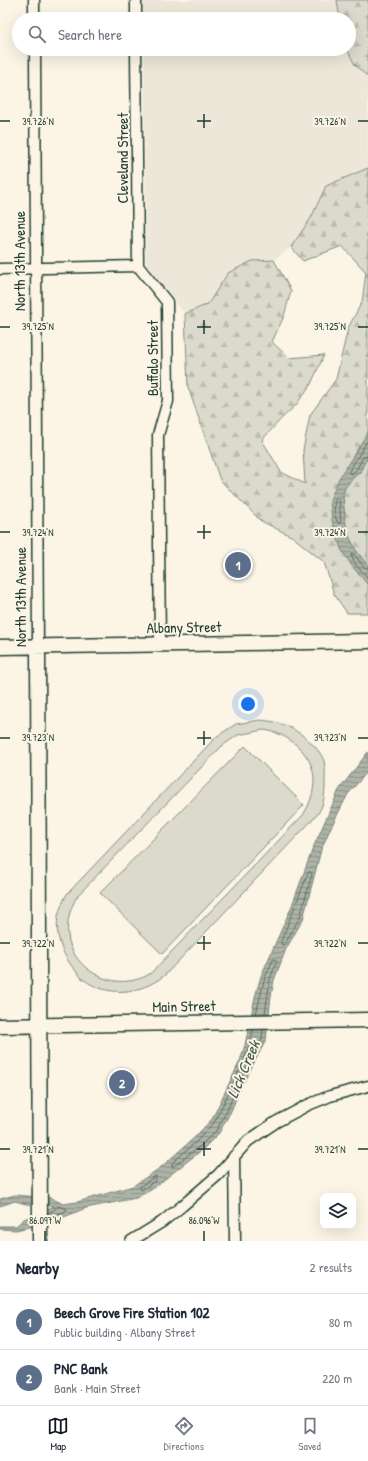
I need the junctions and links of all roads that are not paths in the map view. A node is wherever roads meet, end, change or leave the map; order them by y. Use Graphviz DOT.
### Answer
graph roads {
  1 [pos="34,0"];
  2 [pos="136,0"];
  3 [pos="34,12"];
  4 [pos="136,12"];
  5 [pos="34,56"];
  6 [pos="136,56"];
  7 [pos="138,266"];
  8 [pos="36,268"];
  9 [pos="0,269"];
  10 [pos="366,641"];
  11 [pos="160,644"];
  12 [pos="38,646"];
  13 [pos="0,647"];
  14 [pos="368,1020"];
  15 [pos="39,1025"];
  16 [pos="0,1026"];
  17 [pos="368,1086"];
  18 [pos="234,1156"];
  19 [pos="40,1241"];
  20 [pos="131,1241"];
  21 [pos="235,1241"];
  1 -- 3 [label="street"];
  2 -- 4 [label="street"];
  5 -- 8 [label="street, North 13th Avenue"];
  6 -- 7 [label="street, Cleveland Street"];
  7 -- 8 [label="street"];
  7 -- 11 [label="street, Buffalo Street"];
  8 -- 9 [label="street"];
  8 -- 12 [label="street, North 13th Avenue"];
  10 -- 11 [label="street, Albany Street"];
  11 -- 12 [label="street, Albany Street"];
  12 -- 13 [label="street, Albany Street"];
  12 -- 15 [label="street, North 13th Avenue"];
  14 -- 15 [label="street, Main Street"];
  15 -- 16 [label="street, Main Street"];
  15 -- 19 [label="street, North 13th Avenue"];
  17 -- 18 [label="street"];
  18 -- 20 [label="street"];
  18 -- 21 [label="street"];
}
